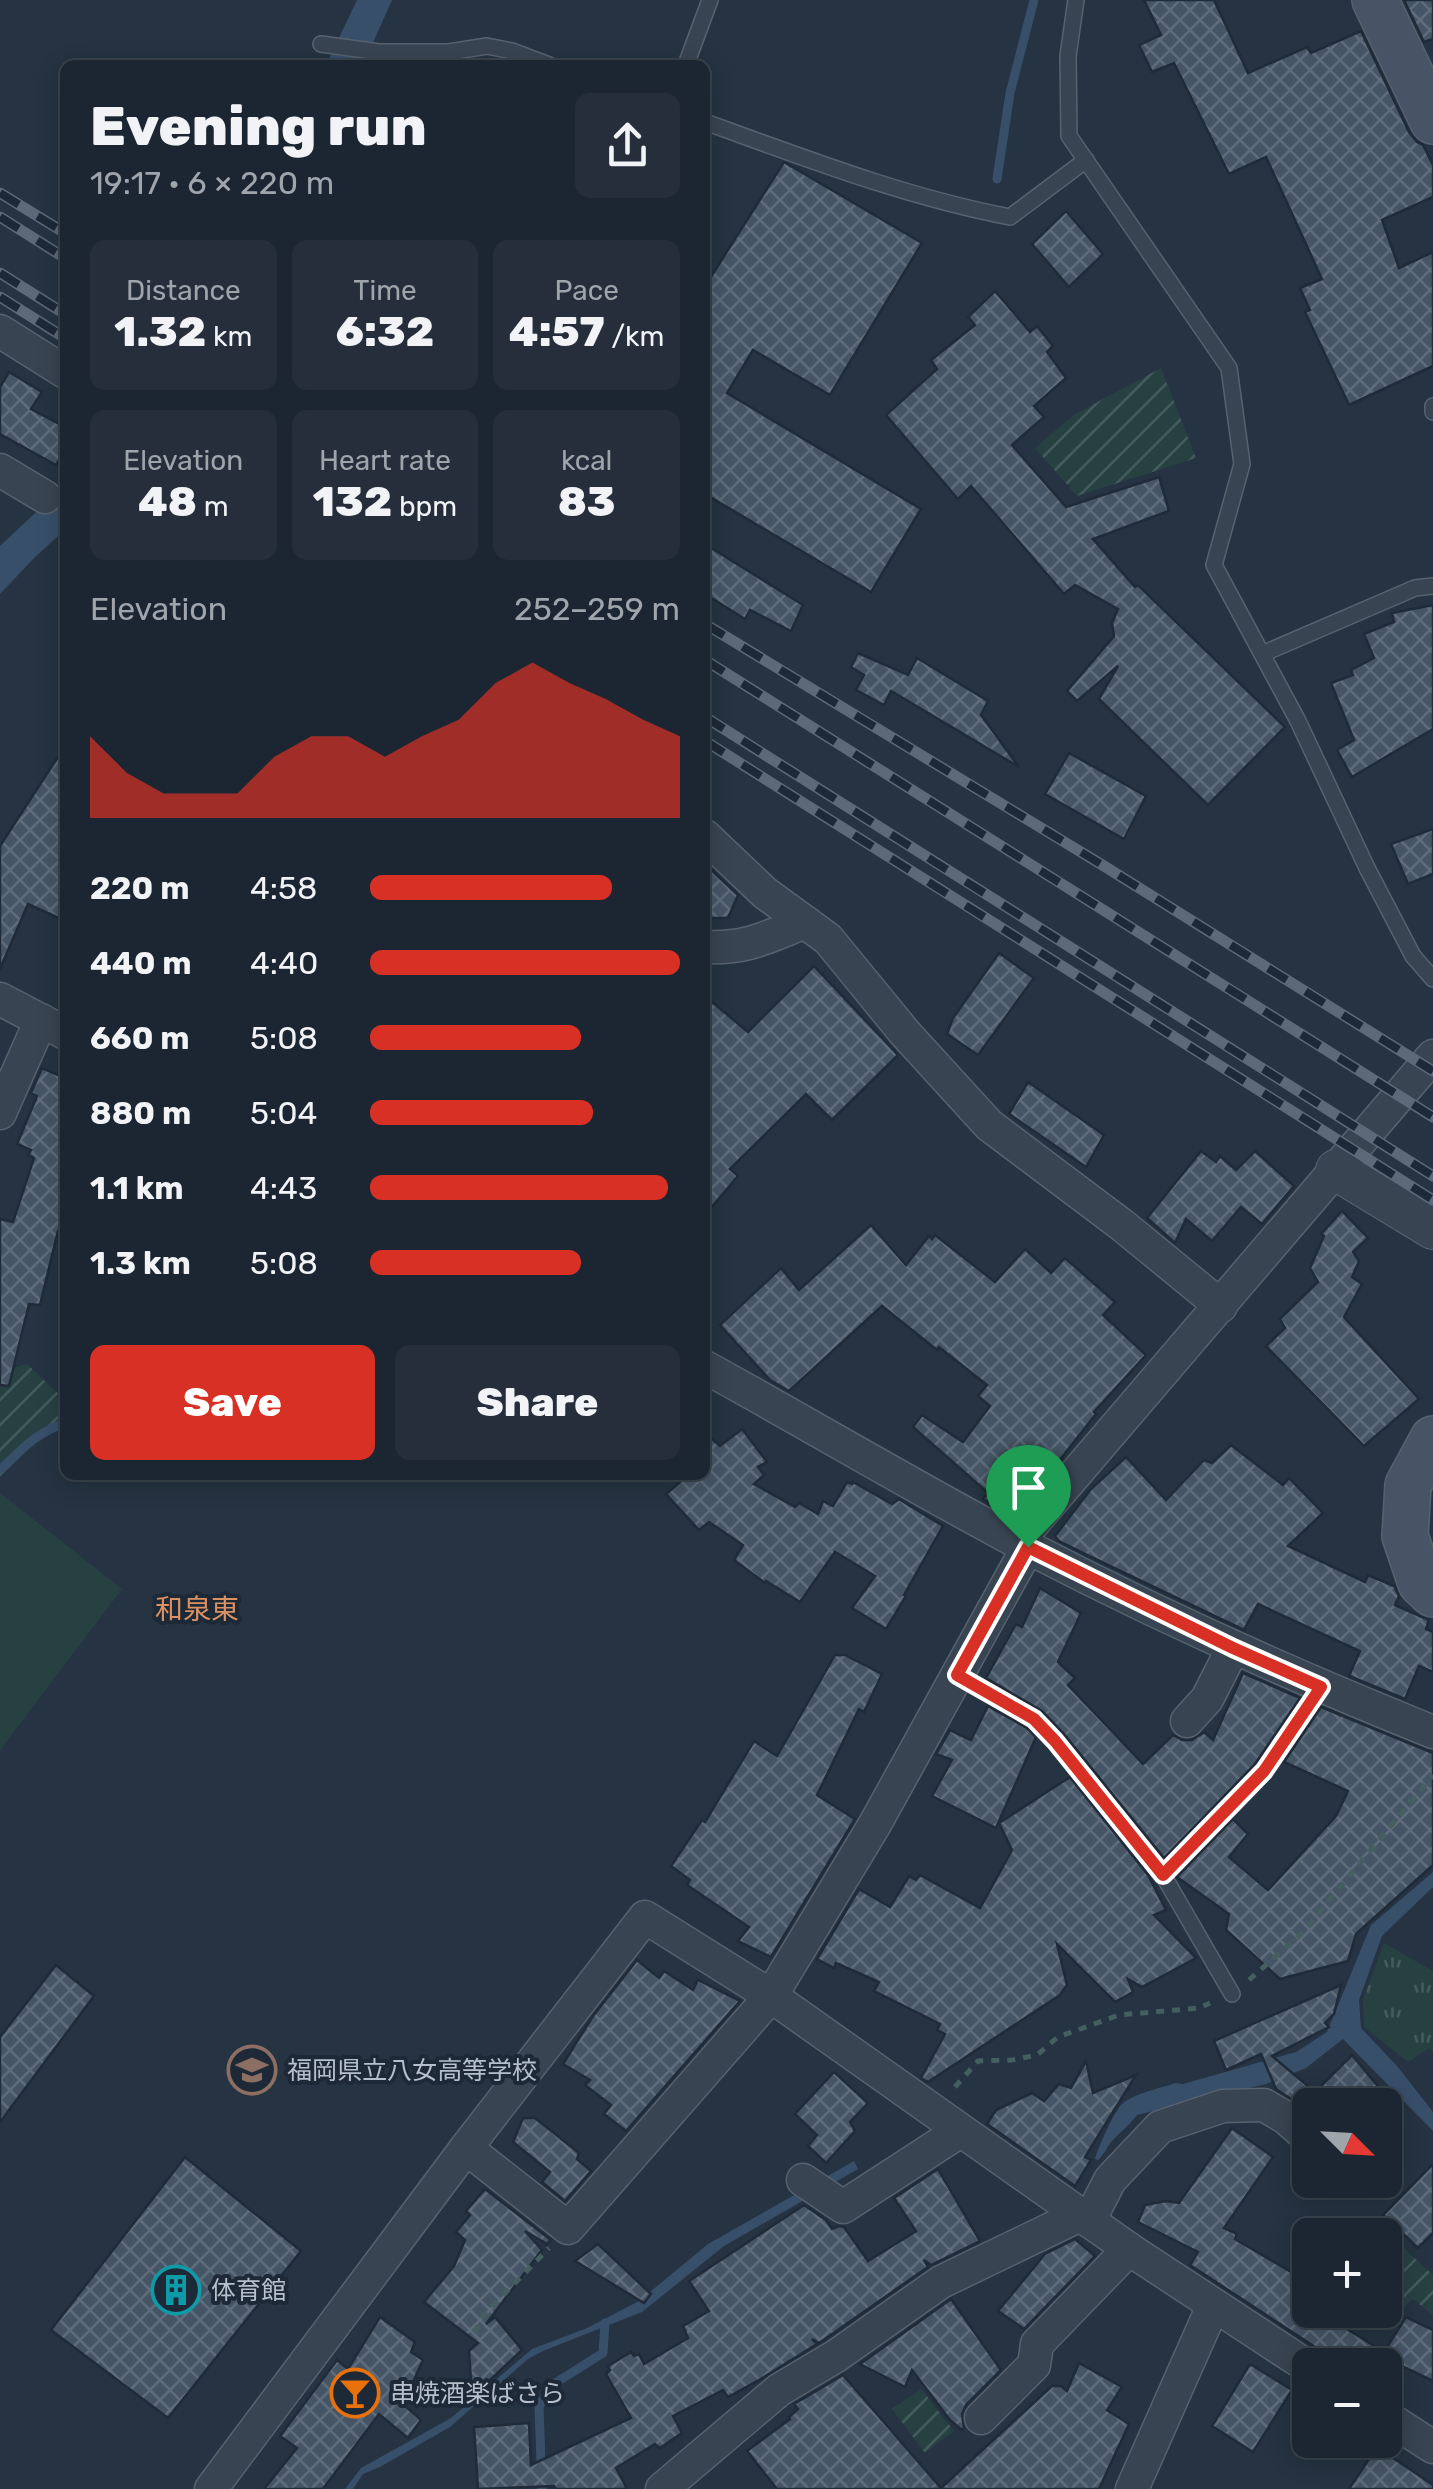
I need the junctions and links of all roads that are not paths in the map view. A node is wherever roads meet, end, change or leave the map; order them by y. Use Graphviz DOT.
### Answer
graph roads {
  1 [pos="710,0"];
  2 [pos="1076,0"];
  3 [pos="1375,0"];
  4 [pos="321,44"];
  5 [pos="535,60"];
  6 [pos="687,60"];
  7 [pos="1433,121"];
  8 [pos="710,124"];
  9 [pos="1086,160"];
  10 [pos="0,331"];
  11 [pos="60,369"];
  12 [pos="0,470"];
  13 [pos="44,498"];
  14 [pos="1433,586"];
  15 [pos="1262,654"];
  16 [pos="710,841"];
  17 [pos="805,922"];
  18 [pos="710,948"];
  19 [pos="1433,979"];
  20 [pos="0,998"];
  21 [pos="53,1026"];
  22 [pos="1433,1056"];
  23 [pos="0,1113"];
  24 [pos="1336,1170"];
  25 [pos="1433,1229"];
  26 [pos="1221,1306"];
  27 [pos="710,1370"];
  28 [pos="1433,1439"];
  29 [pos="1023,1544"];
  30 [pos="1433,1594"];
  31 [pos="1233,1648"];
  32 [pos="957,1675"];
  33 [pos="1321,1687"];
  34 [pos="1188,1721"];
  35 [pos="1433,1732"];
  36 [pos="1163,1875"];
  37 [pos="1232,1994"];
  38 [pos="771,1996"];
  39 [pos="1292,2123"];
  40 [pos="960,2131"];
  41 [pos="466,2148"];
  42 [pos="813,2187"];
  43 [pos="1085,2218"];
  44 [pos="1129,2249"];
  45 [pos="1214,2306"];
  46 [pos="1292,2356"];
  47 [pos="981,2418"];
  48 [pos="1402,2427"];
  49 [pos="1433,2447"];
  50 [pos="211,2489"];
  51 [pos="662,2489"];
  52 [pos="1132,2489"];
  1 -- 6 [label="lane"];
  2 -- 9 [label="lane"];
  3 -- 7 [label="main road"];
  4 -- 5 [label="lane"];
  8 -- 9 [label="lane"];
  9 -- 15 [label="lane"];
  10 -- 11 [label="street"];
  12 -- 13 [label="street"];
  14 -- 15 [label="lane"];
  15 -- 19 [label="lane"];
  16 -- 17 [label="street"];
  17 -- 18 [label="street"];
  17 -- 26 [label="street"];
  20 -- 21 [label="street"];
  21 -- 23 [label="street"];
  22 -- 24 [label="street"];
  24 -- 25 [label="street"];
  24 -- 26 [label="street"];
  26 -- 29 [label="street"];
  27 -- 29 [label="street"];
  28 -- 30 [label="main road"];
  29 -- 31 [label="street"];
  29 -- 32 [label="street"];
  31 -- 33 [label="street"];
  31 -- 34 [label="street"];
  32 -- 36 [label="lane"];
  32 -- 38 [label="street"];
  33 -- 35 [label="street"];
  33 -- 36 [label="lane"];
  36 -- 37 [label="lane"];
  38 -- 40 [label="street"];
  38 -- 41 [label="street"];
  38 -- 41 [label="street"];
  39 -- 43 [label="street"];
  40 -- 42 [label="street"];
  40 -- 43 [label="street"];
  41 -- 50 [label="street"];
  43 -- 44 [label="street"];
  43 -- 51 [label="street"];
  44 -- 45 [label="street"];
  44 -- 47 [label="street"];
  45 -- 46 [label="street"];
  45 -- 52 [label="street"];
  48 -- 49 [label="street"];
}
